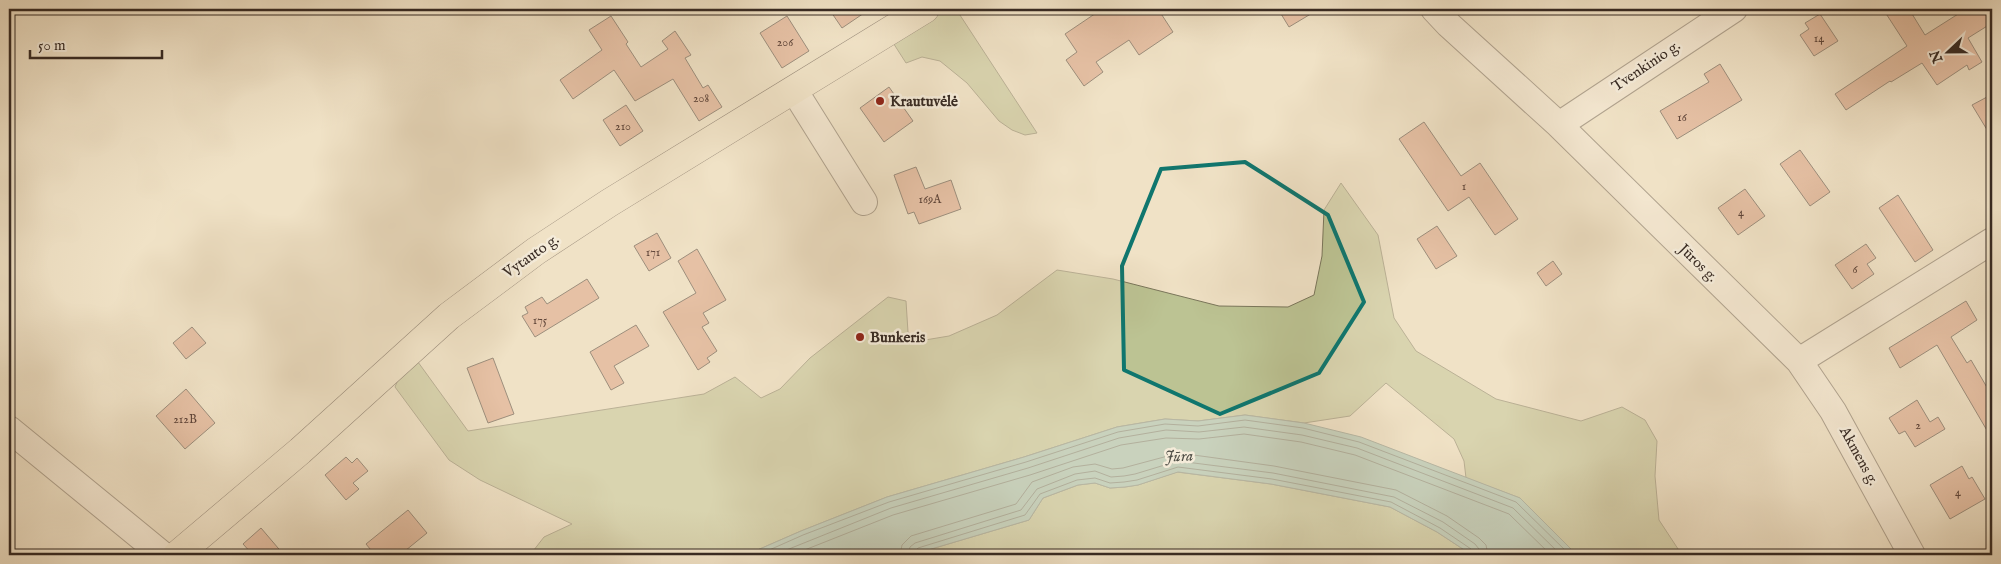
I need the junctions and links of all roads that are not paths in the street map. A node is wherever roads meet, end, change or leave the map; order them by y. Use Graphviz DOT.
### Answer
graph roads {
  1 [pos="925,9"];
  2 [pos="1434,9"];
  3 [pos="1734,9"];
  4 [pos="794,90"];
  5 [pos="1559,125"];
  6 [pos="864,202"];
  7 [pos="1992,241"];
  8 [pos="1798,360"];
  9 [pos="9,429"];
  10 [pos="163,555"];
  11 [pos="177,555"];
  12 [pos="1912,555"];
  1 -- 4 [label="main road, Vytauto g."];
  2 -- 5 [label="street, Jūros g."];
  3 -- 5 [label="street, Tvenkinio g."];
  4 -- 6 [label="street"];
  4 -- 11 [label="main road, Vytauto g."];
  5 -- 8 [label="street, Jūros g."];
  7 -- 8 [label="street"];
  8 -- 12 [label="street, Akmens g."];
  9 -- 10 [label="street"];
}
